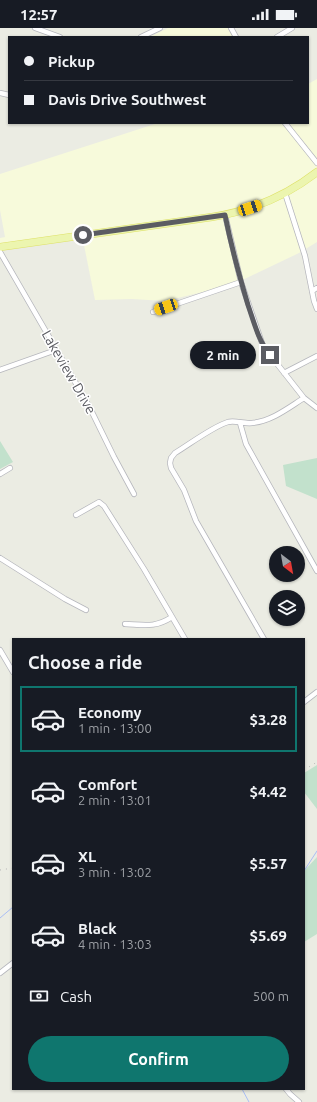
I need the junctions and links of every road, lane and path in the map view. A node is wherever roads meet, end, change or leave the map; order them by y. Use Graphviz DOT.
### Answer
graph roads {
  1 [pos="35,28"];
  2 [pos="160,28"];
  3 [pos="292,28"];
  4 [pos="57,36"];
  5 [pos="143,36"];
  6 [pos="279,36"];
  7 [pos="286,124"];
  8 [pos="317,163"];
  9 [pos="317,172"];
  10 [pos="285,193"];
  11 [pos="225,215"];
  12 [pos="0,247"];
  13 [pos="0,252"];
  14 [pos="241,282"];
  15 [pos="317,288"];
  16 [pos="312,291"];
  17 [pos="317,309"];
  18 [pos="153,312"];
  19 [pos="56,350"];
  20 [pos="317,356"];
  21 [pos="0,370"];
  22 [pos="284,374"];
  23 [pos="304,398"];
  24 [pos="317,408"];
  25 [pos="240,423"];
  26 [pos="10,468"];
  27 [pos="0,474"];
  28 [pos="134,494"];
  29 [pos="76,516"];
  30 [pos="0,558"];
  31 [pos="317,571"];
  32 [pos="86,610"];
  33 [pos="172,617"];
  34 [pos="125,624"];
  35 [pos="184,638"];
  36 [pos="263,638"];
  37 [pos="0,650"];
  38 [pos="12,670"];
  39 [pos="317,692"];
  40 [pos="305,701"];
  41 [pos="12,964"];
  42 [pos="0,973"];
  43 [pos="287,1090"];
  44 [pos="299,1102"];
  1 -- 4 [label="street"];
  2 -- 5 [label="street"];
  3 -- 6 [label="street"];
  7 -- 8 [label="street"];
  9 -- 10 [label="main road"];
  10 -- 11 [label="main road"];
  10 -- 16 [label="street"];
  11 -- 12 [label="main road"];
  11 -- 14 [label="street"];
  13 -- 19 [label="street, Lakeview Drive"];
  14 -- 18 [label="street"];
  14 -- 22 [label="street"];
  15 -- 16 [label="street"];
  16 -- 17 [label="street"];
  19 -- 21 [label="street"];
  19 -- 28 [label="street, Lakeview Drive"];
  20 -- 22 [label="street"];
  22 -- 23 [label="street"];
  23 -- 24 [label="street"];
  23 -- 25 [label="street"];
  25 -- 31 [label="street"];
  25 -- 36 [label="street"];
  26 -- 27 [label="street"];
  29 -- 33 [label="street"];
  30 -- 32 [label="street"];
  33 -- 34 [label="street"];
  33 -- 35 [label="street"];
  37 -- 38 [label="street"];
  39 -- 40 [label="street"];
  41 -- 42 [label="street"];
  43 -- 44 [label="street"];
}
